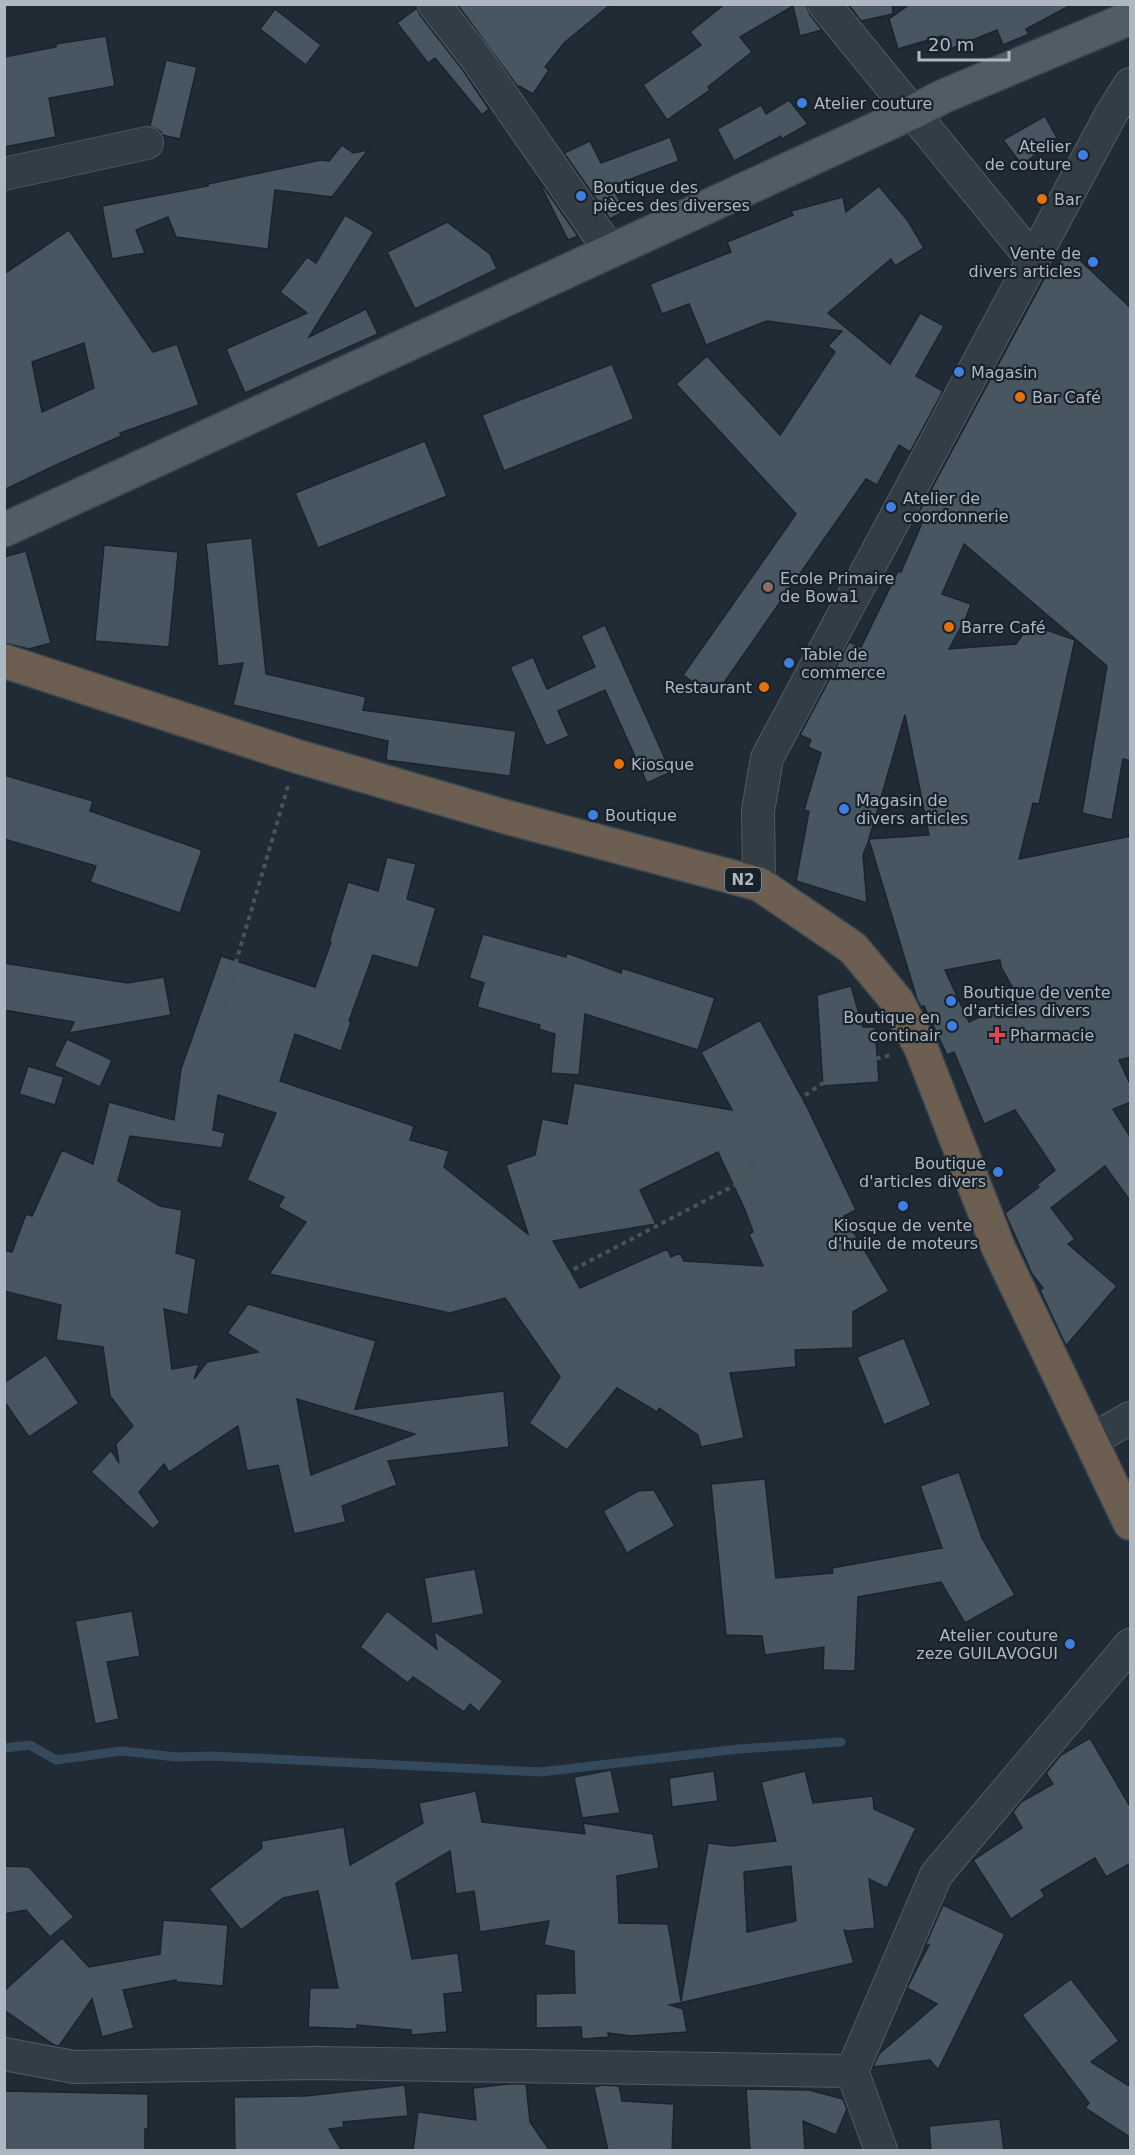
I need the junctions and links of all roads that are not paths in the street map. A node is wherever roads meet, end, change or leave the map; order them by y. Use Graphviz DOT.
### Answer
graph roads {
  1 [pos="434,4"];
  2 [pos="824,4"];
  3 [pos="1131,18"];
  4 [pos="1131,84"];
  5 [pos="913,112"];
  6 [pos="147,143"];
  7 [pos="4,174"];
  8 [pos="611,252"];
  9 [pos="1034,261"];
  10 [pos="4,530"];
  11 [pos="4,661"];
  12 [pos="759,884"];
  13 [pos="1131,1418"];
  14 [pos="1090,1441"];
  15 [pos="1131,1523"];
  16 [pos="1131,1645"];
  17 [pos="4,2054"];
  18 [pos="852,2071"];
  19 [pos="881,2151"];
  1 -- 8 [label="street"];
  2 -- 5 [label="street"];
  3 -- 5 [label="main road"];
  4 -- 9 [label="street"];
  5 -- 8 [label="main road"];
  5 -- 9 [label="street"];
  6 -- 7 [label="street"];
  8 -- 10 [label="main road"];
  9 -- 12 [label="street"];
  11 -- 12 [label="highway, N2"];
  12 -- 14 [label="highway, N2"];
  13 -- 14 [label="street"];
  14 -- 15 [label="highway, N2"];
  16 -- 18 [label="street"];
  17 -- 18 [label="street"];
  18 -- 19 [label="street"];
}
